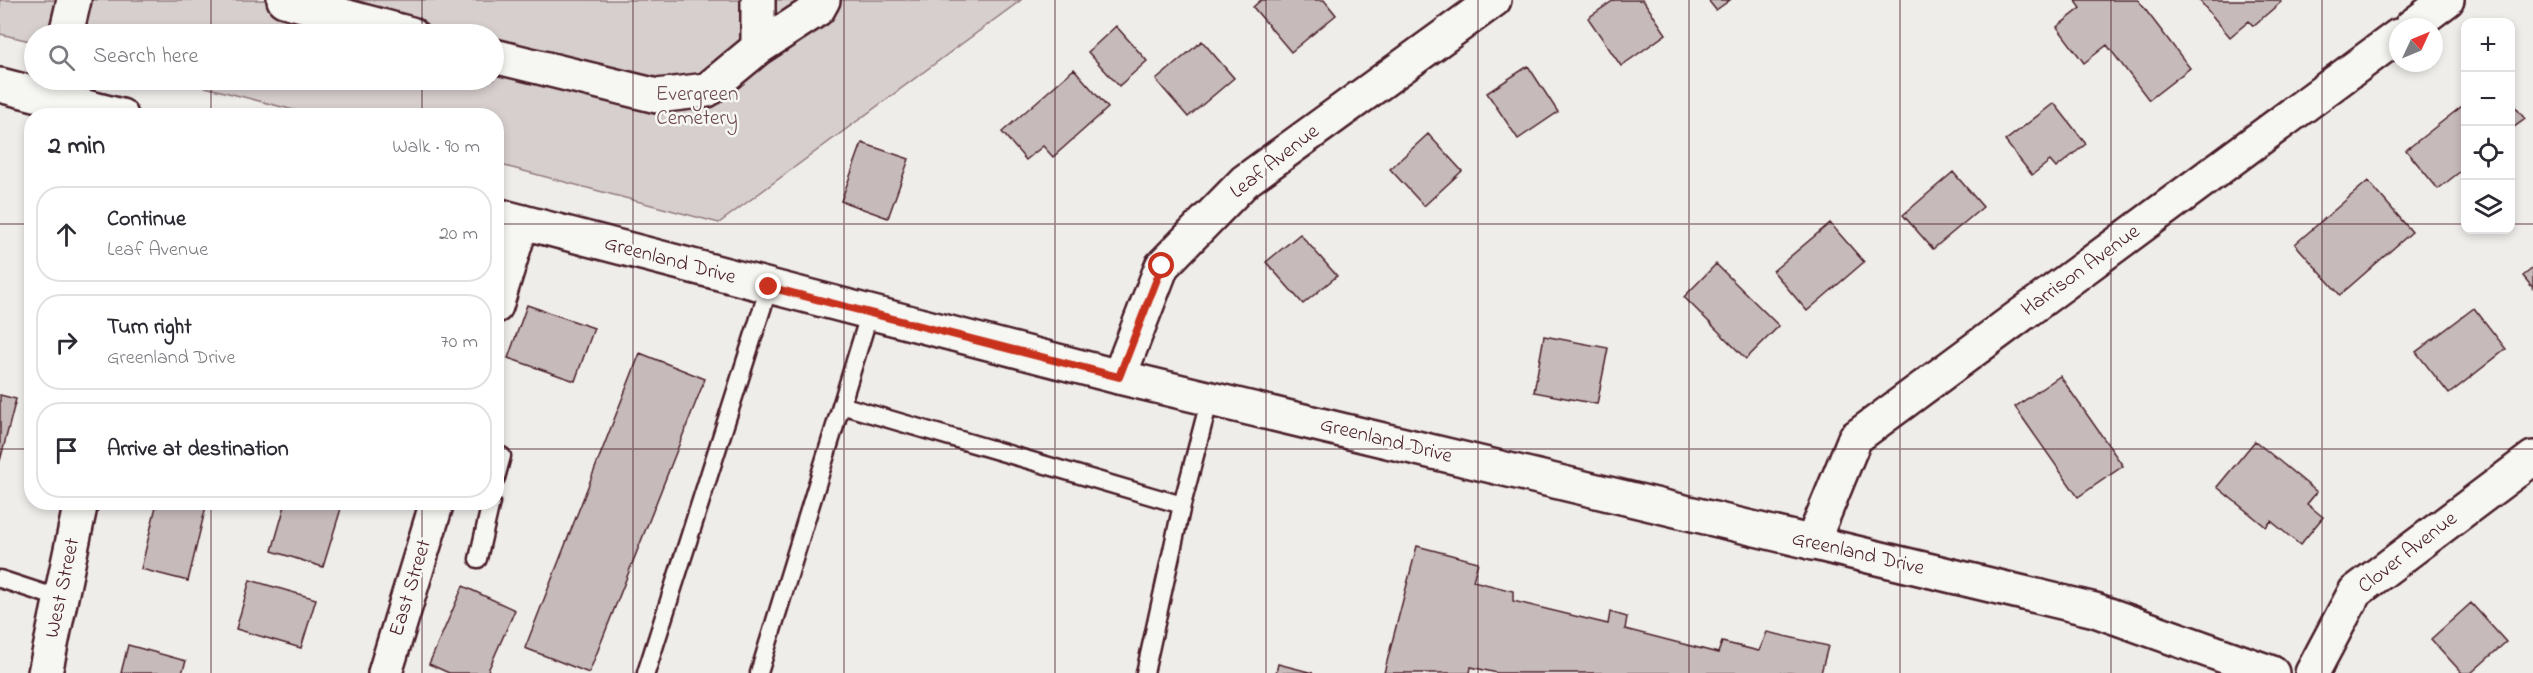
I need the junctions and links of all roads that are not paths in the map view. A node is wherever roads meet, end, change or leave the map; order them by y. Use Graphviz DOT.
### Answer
graph roads {
  1 [pos="74,0"];
  2 [pos="284,0"];
  3 [pos="758,0"];
  4 [pos="823,0"];
  5 [pos="1494,0"];
  6 [pos="2447,0"];
  7 [pos="2422,18"];
  8 [pos="68,24"];
  9 [pos="374,24"];
  10 [pos="2389,43"];
  11 [pos="758,48"];
  12 [pos="504,58"];
  13 [pos="0,85"];
  14 [pos="24,87"];
  15 [pos="56,90"];
  16 [pos="101,108"];
  17 [pos="509,219"];
  18 [pos="504,252"];
  19 [pos="769,287"];
  20 [pos="870,312"];
  21 [pos="1119,377"];
  22 [pos="1210,398"];
  23 [pos="841,405"];
  24 [pos="2533,458"];
  25 [pos="1182,504"];
  26 [pos="79,510"];
  27 [pos="435,510"];
  28 [pos="489,510"];
  29 [pos="1812,543"];
  30 [pos="478,559"];
  31 [pos="0,579"];
  32 [pos="61,599"];
  33 [pos="45,673"];
  34 [pos="385,673"];
  35 [pos="646,673"];
  36 [pos="759,673"];
  37 [pos="1145,673"];
  38 [pos="2272,673"];
  39 [pos="2312,673"];
  1 -- 8 [label="street"];
  2 -- 9 [label="street"];
  3 -- 11 [label="street"];
  4 -- 11 [label="street"];
  5 -- 21 [label="street, Leaf Avenue"];
  6 -- 7 [label="street"];
  10 -- 29 [label="street, Harrison Avenue"];
  11 -- 12 [label="street"];
  13 -- 14 [label="street"];
  15 -- 16 [label="street"];
  17 -- 18 [label="street"];
  17 -- 19 [label="street, Greenland Drive"];
  19 -- 20 [label="street, Greenland Drive"];
  19 -- 35 [label="lane"];
  20 -- 21 [label="street, Greenland Drive"];
  20 -- 23 [label="lane"];
  21 -- 22 [label="street, Greenland Drive"];
  22 -- 25 [label="lane"];
  22 -- 29 [label="street, Greenland Drive"];
  23 -- 25 [label="lane"];
  23 -- 36 [label="lane"];
  24 -- 39 [label="street, Clover Avenue"];
  25 -- 37 [label="lane"];
  26 -- 32 [label="street, West Street"];
  27 -- 34 [label="street, East Street"];
  28 -- 30 [label="lane"];
  29 -- 38 [label="street, Greenland Drive"];
  31 -- 32 [label="lane"];
  32 -- 33 [label="street, West Street"];
}
